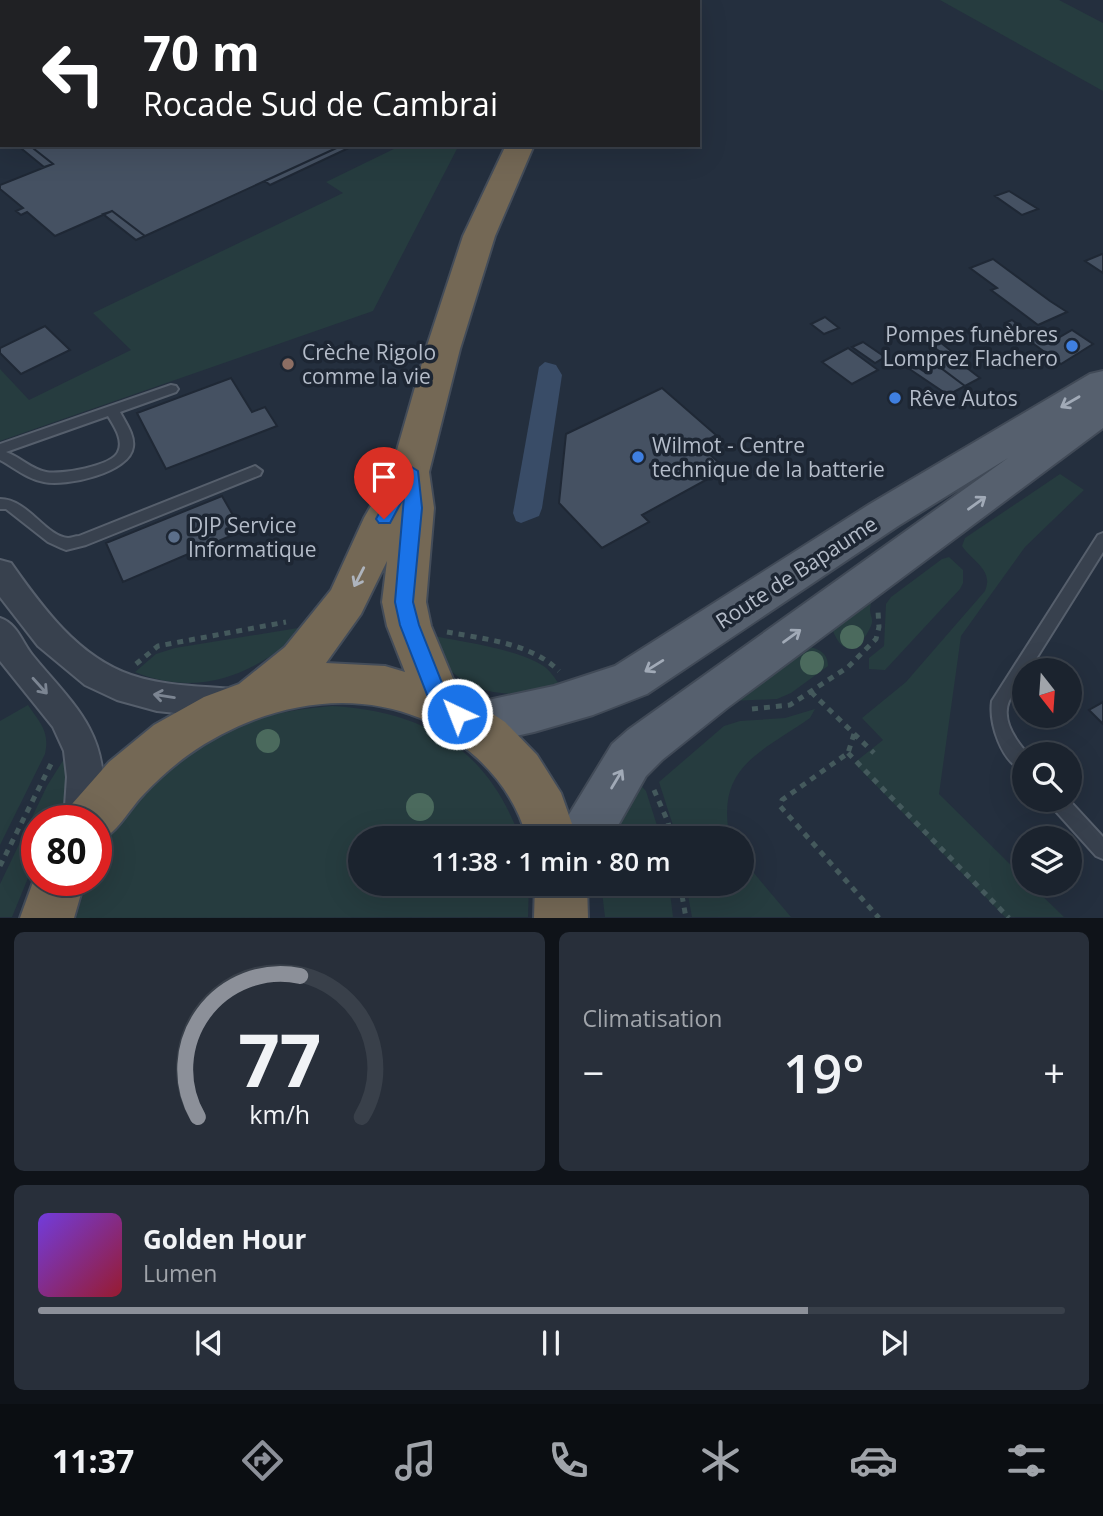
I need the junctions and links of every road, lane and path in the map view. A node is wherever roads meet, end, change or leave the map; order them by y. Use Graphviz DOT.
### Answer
graph roads {
  1 [pos="519,147"];
  2 [pos="1103,383"];
  3 [pos="171,389"];
  4 [pos="1103,409"];
  5 [pos="112,410"];
  6 [pos="0,449"];
  7 [pos="0,455"];
  8 [pos="255,471"];
  9 [pos="410,471"];
  10 [pos="0,504"];
  11 [pos="884,515"];
  12 [pos="1103,538"];
  13 [pos="0,572"];
  14 [pos="842,600"];
  15 [pos="0,631"];
  16 [pos="811,692"];
  17 [pos="244,700"];
  18 [pos="457,714"];
  19 [pos="854,734"];
  20 [pos="1012,746"];
  21 [pos="848,753"];
  22 [pos="874,753"];
  23 [pos="648,782"];
  24 [pos="84,805"];
  25 [pos="103,805"];
  26 [pos="1068,812"];
  27 [pos="548,826"];
  28 [pos="590,826"];
  29 [pos="669,826"];
  30 [pos="1103,850"];
  31 [pos="54,896"];
  32 [pos="561,896"];
  33 [pos="682,896"];
  34 [pos="47,918"];
  35 [pos="561,918"];
  36 [pos="685,918"];
  37 [pos="879,918"];
  38 [pos="1009,918"];
  1 -- 9 [label="highway"];
  2 -- 11 [label="main road, Route de Bapaume, one-way"];
  3 -- 5 [label="lane"];
  14 -- 4 [label="main road, one-way"];
  5 -- 6 [label="lane"];
  5 -- 7 [label="lane"];
  8 -- 10 [label="lane"];
  9 -- 17 [label="highway, one-way"];
  9 -- 18 [label="highway"];
  11 -- 14 [label="main road"];
  11 -- 18 [label="main road, Route de Bapaume, one-way"];
  12 -- 20 [label="lane"];
  17 -- 13 [label="street, one-way"];
  28 -- 14 [label="main road, one-way"];
  15 -- 24 [label="street, one-way"];
  16 -- 19 [label="path"];
  17 -- 18 [label="highway"];
  17 -- 25 [label="highway"];
  18 -- 27 [label="highway"];
  19 -- 21 [label="path"];
  19 -- 22 [label="path"];
  21 -- 37 [label="path"];
  21 -- 38 [label="path"];
  23 -- 29 [label="path"];
  26 -- 30 [label="lane"];
  31 -- 34 [label="highway"];
  32 -- 35 [label="highway"];
  33 -- 36 [label="path"];
}
